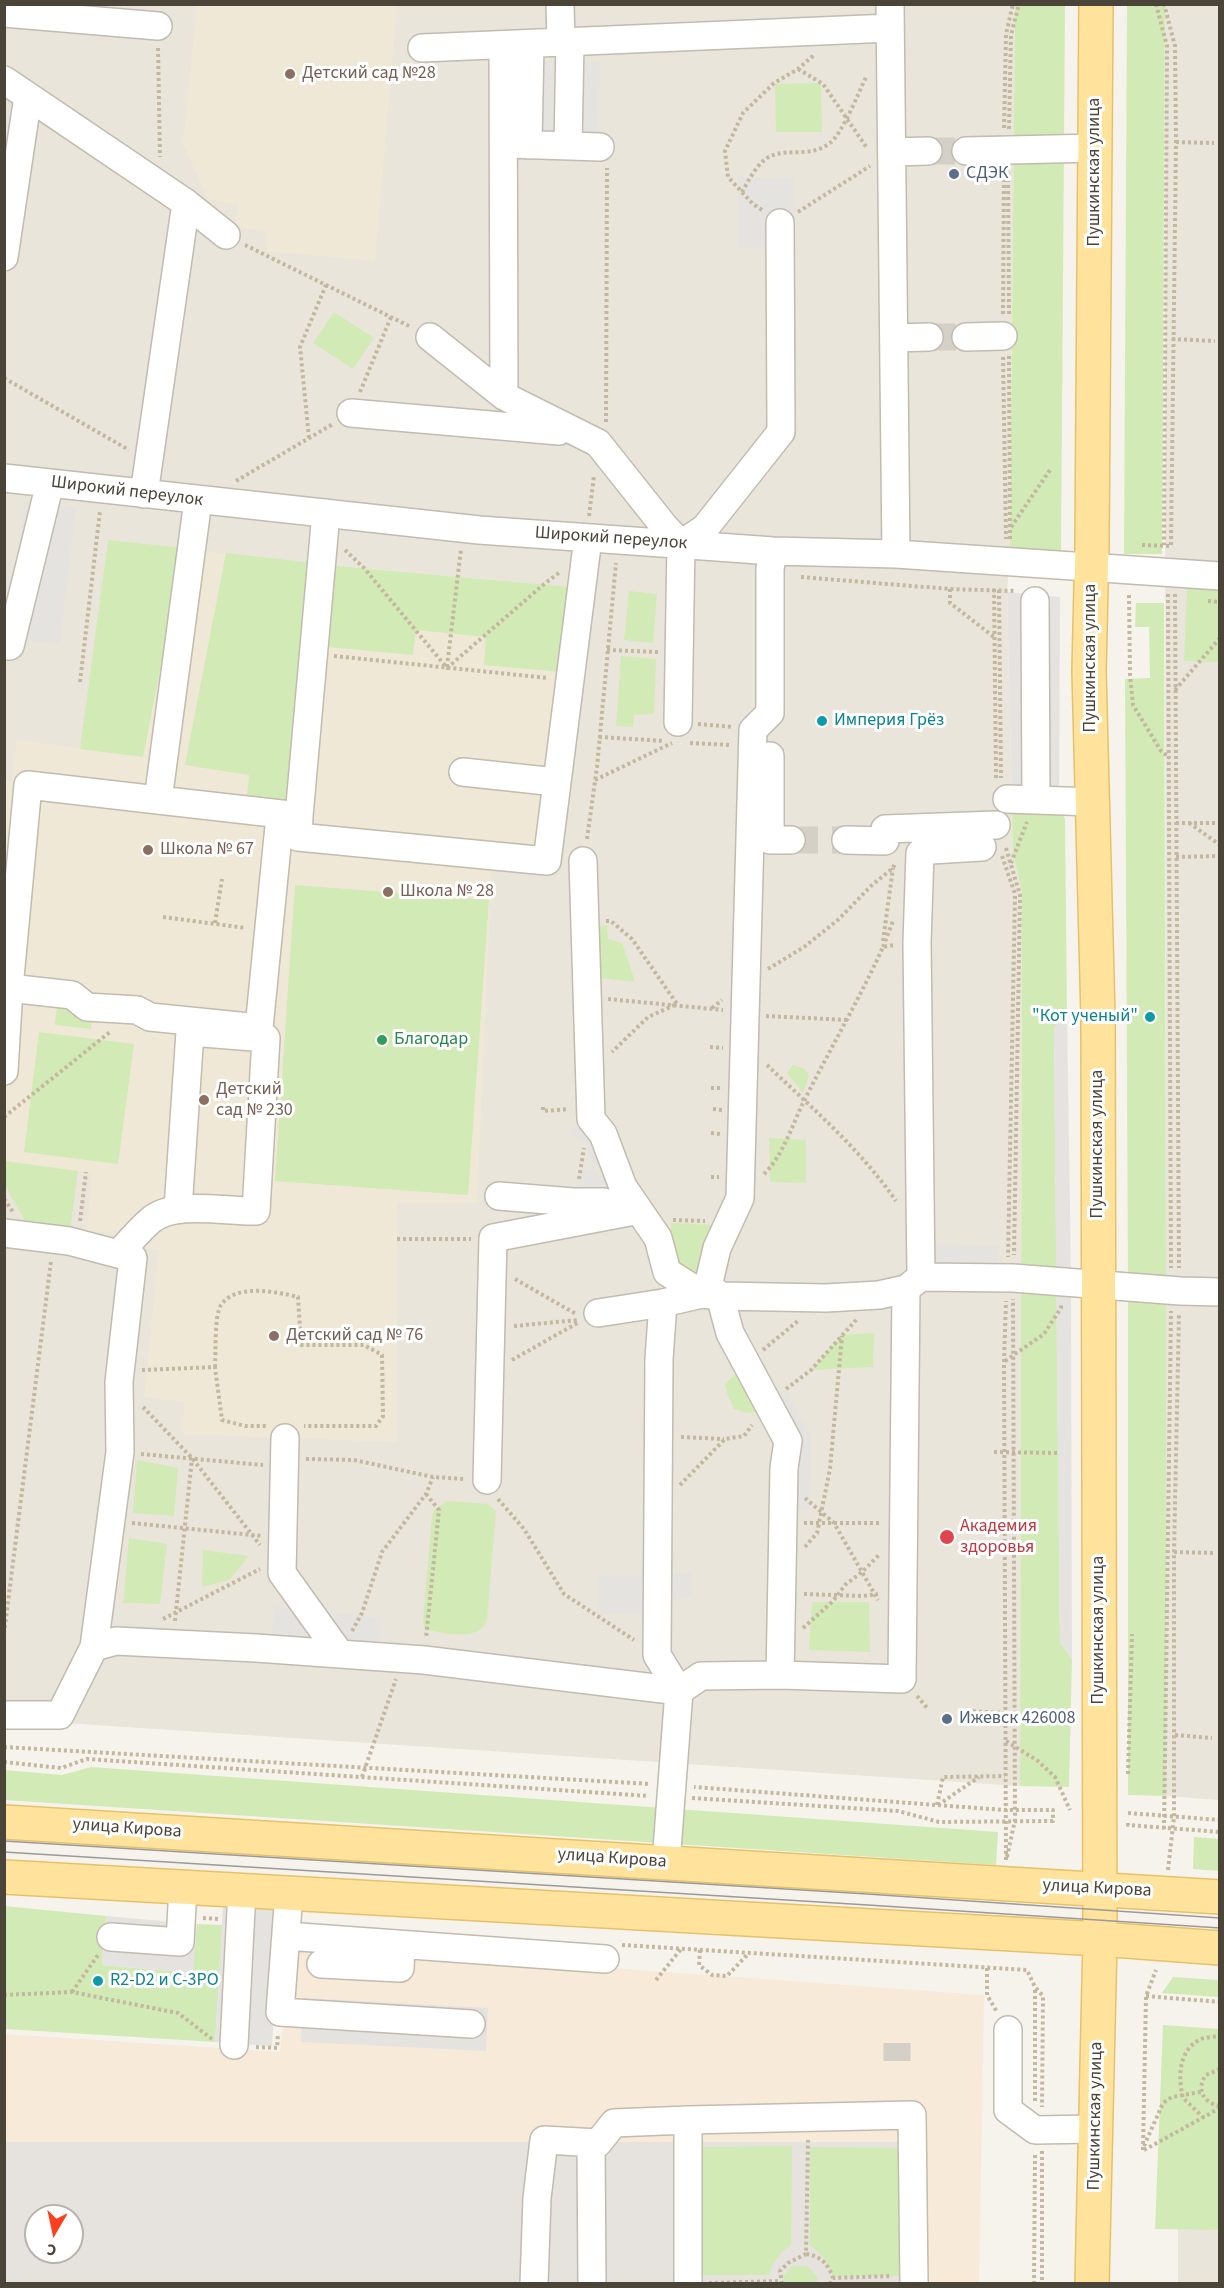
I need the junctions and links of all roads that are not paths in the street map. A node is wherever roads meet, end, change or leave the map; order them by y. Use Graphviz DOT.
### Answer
graph roads {
  1 [pos="560,4"];
  2 [pos="1096,4"];
  3 [pos="4,13"];
  4 [pos="890,16"];
  5 [pos="158,26"];
  6 [pos="565,42"];
  7 [pos="517,44"];
  8 [pos="422,48"];
  9 [pos="4,80"];
  10 [pos="28,96"];
  11 [pos="516,144"];
  12 [pos="568,146"];
  13 [pos="600,147"];
  14 [pos="1096,148"];
  15 [pos="928,151"];
  16 [pos="966,152"];
  17 [pos="885,157"];
  18 [pos="186,203"];
  19 [pos="780,223"];
  20 [pos="226,235"];
  21 [pos="4,257"];
  22 [pos="1007,334"];
  23 [pos="430,337"];
  24 [pos="929,337"];
  25 [pos="966,337"];
  26 [pos="894,338"];
  27 [pos="504,396"];
  28 [pos="351,413"];
  29 [pos="574,432"];
  30 [pos="4,478"];
  31 [pos="50,483"];
  32 [pos="144,494"];
  33 [pos="198,500"];
  34 [pos="326,522"];
  35 [pos="681,544"];
  36 [pos="587,545"];
  37 [pos="773,551"];
  38 [pos="896,554"];
  39 [pos="1091,569"];
  40 [pos="1220,576"];
  41 [pos="1035,601"];
  42 [pos="4,646"];
  43 [pos="770,713"];
  44 [pos="676,732"];
  45 [pos="463,772"];
  46 [pos="556,782"];
  47 [pos="1004,789"];
  48 [pos="158,800"];
  49 [pos="1036,800"];
  50 [pos="1093,802"];
  51 [pos="299,826"];
  52 [pos="791,840"];
  53 [pos="846,840"];
  54 [pos="584,861"];
  55 [pos="9,988"];
  56 [pos="4,1071"];
  57 [pos="499,1196"];
  58 [pos="178,1209"];
  59 [pos="636,1215"];
  60 [pos="4,1233"];
  61 [pos="118,1254"];
  62 [pos="913,1283"];
  63 [pos="1098,1285"];
  64 [pos="1220,1292"];
  65 [pos="711,1295"];
  66 [pos="663,1303"];
  67 [pos="591,1316"];
  68 [pos="283,1443"];
  69 [pos="487,1480"];
  70 [pos="94,1647"];
  71 [pos="340,1654"];
  72 [pos="780,1675"];
  73 [pos="679,1691"];
  74 [pos="4,1715"];
  75 [pos="4,1822"];
  76 [pos="666,1863"];
  77 [pos="4,1877"];
  78 [pos="183,1887"];
  79 [pos="242,1890"];
  80 [pos="1099,1890"];
  81 [pos="289,1893"];
  82 [pos="1220,1897"];
  83 [pos="663,1914"];
  84 [pos="286,1936"];
  85 [pos="111,1937"];
  86 [pos="1100,1939"];
  87 [pos="401,1945"];
  88 [pos="1220,1948"];
  89 [pos="605,1959"];
  90 [pos="321,1964"];
  91 [pos="471,2024"];
  92 [pos="1008,2030"];
  93 [pos="234,2045"];
  94 [pos="688,2120"];
  95 [pos="1095,2129"];
  96 [pos="591,2143"];
  97 [pos="914,2280"];
  98 [pos="534,2283"];
  99 [pos="592,2283"];
  100 [pos="688,2283"];
  101 [pos="1092,2283"];
  1 -- 6 [label="street"];
  2 -- 14 [label="main road, Пушкинская улица"];
  3 -- 5 [label="street"];
  4 -- 6 [label="street"];
  4 -- 17 [label="street"];
  6 -- 7 [label="street"];
  6 -- 12 [label="street"];
  7 -- 8 [label="street"];
  7 -- 11 [label="street"];
  9 -- 10 [label="street"];
  10 -- 18 [label="street"];
  10 -- 21 [label="street"];
  11 -- 12 [label="street"];
  11 -- 27 [label="street"];
  12 -- 13 [label="street"];
  14 -- 16 [label="street"];
  14 -- 39 [label="main road, Пушкинская улица"];
  15 -- 17 [label="street"];
  17 -- 26 [label="street"];
  18 -- 20 [label="street"];
  18 -- 32 [label="street"];
  19 -- 35 [label="street"];
  22 -- 25 [label="street"];
  23 -- 27 [label="street"];
  24 -- 26 [label="street"];
  26 -- 38 [label="street"];
  27 -- 29 [label="street"];
  28 -- 29 [label="street"];
  29 -- 35 [label="street"];
  30 -- 31 [label="street, Широкий переулок"];
  31 -- 32 [label="street, Широкий переулок"];
  31 -- 42 [label="street"];
  32 -- 33 [label="street, Широкий переулок"];
  33 -- 34 [label="street, Широкий переулок"];
  33 -- 48 [label="street"];
  34 -- 36 [label="street, Широкий переулок"];
  34 -- 51 [label="street"];
  35 -- 36 [label="street, Широкий переулок"];
  35 -- 37 [label="street, Широкий переулок"];
  35 -- 44 [label="street"];
  36 -- 46 [label="street"];
  37 -- 38 [label="street, Широкий переулок"];
  37 -- 43 [label="street"];
  38 -- 39 [label="street, Широкий переулок"];
  39 -- 40 [label="street, Широкий переулок"];
  39 -- 50 [label="main road, Пушкинская улица"];
  41 -- 49 [label="street"];
  43 -- 52 [label="street"];
  43 -- 65 [label="street"];
  45 -- 46 [label="street"];
  46 -- 51 [label="street"];
  47 -- 49 [label="street"];
  48 -- 51 [label="street"];
  48 -- 55 [label="street"];
  49 -- 50 [label="street"];
  50 -- 63 [label="main road, Пушкинская улица"];
  51 -- 55 [label="street"];
  53 -- 62 [label="street"];
  54 -- 59 [label="street"];
  55 -- 56 [label="street"];
  57 -- 59 [label="street"];
  58 -- 58 [label="street"];
  58 -- 61 [label="street"];
  59 -- 65 [label="street"];
  59 -- 69 [label="street"];
  60 -- 61 [label="street"];
  61 -- 70 [label="street"];
  62 -- 63 [label="street"];
  62 -- 65 [label="street"];
  62 -- 72 [label="street"];
  63 -- 64 [label="street"];
  63 -- 80 [label="main road, Пушкинская улица"];
  65 -- 66 [label="street"];
  65 -- 72 [label="street"];
  66 -- 67 [label="street"];
  66 -- 73 [label="street"];
  68 -- 71 [label="street"];
  70 -- 71 [label="street"];
  70 -- 74 [label="street"];
  71 -- 73 [label="street"];
  72 -- 73 [label="street"];
  73 -- 76 [label="street"];
  75 -- 76 [label="main road, улица Кирова"];
  76 -- 80 [label="main road, улица Кирова"];
  76 -- 83 [label="main road"];
  77 -- 78 [label="main road"];
  78 -- 79 [label="main road"];
  78 -- 85 [label="street"];
  79 -- 81 [label="main road"];
  79 -- 93 [label="street"];
  80 -- 82 [label="main road, улица Кирова"];
  80 -- 86 [label="main road, Пушкинская улица"];
  81 -- 83 [label="main road"];
  81 -- 84 [label="street"];
  83 -- 86 [label="main road"];
  84 -- 87 [label="street"];
  84 -- 91 [label="street"];
  86 -- 88 [label="main road"];
  86 -- 95 [label="main road, Пушкинская улица"];
  87 -- 89 [label="street"];
  87 -- 90 [label="street"];
  92 -- 95 [label="street"];
  94 -- 96 [label="street"];
  94 -- 97 [label="street"];
  94 -- 100 [label="street"];
  95 -- 101 [label="main road, Пушкинская улица"];
  96 -- 98 [label="street"];
  96 -- 99 [label="street"];
}
